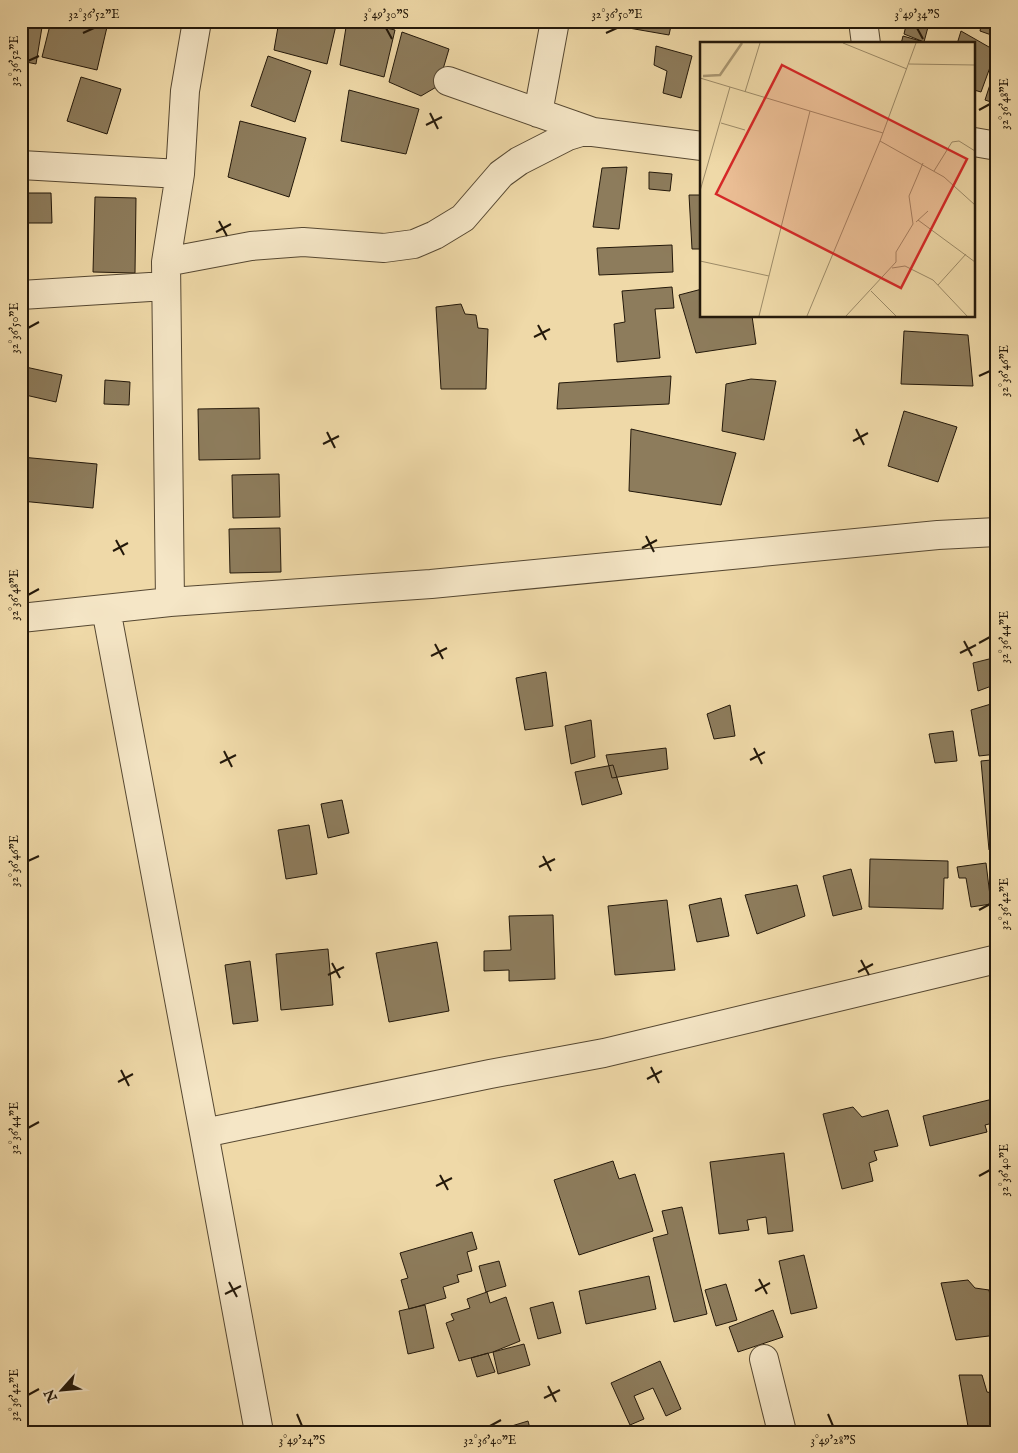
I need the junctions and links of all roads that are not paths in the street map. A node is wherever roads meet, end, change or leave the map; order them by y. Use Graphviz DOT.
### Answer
graph roads {
  1 [pos="197,21"];
  2 [pos="555,21"];
  3 [pos="863,21"];
  4 [pos="866,42"];
  5 [pos="448,81"];
  6 [pos="538,113"];
  7 [pos="593,132"];
  8 [pos="976,142"];
  9 [pos="700,146"];
  10 [pos="997,146"];
  11 [pos="21,165"];
  12 [pos="180,174"];
  13 [pos="166,274"];
  14 [pos="21,296"];
  15 [pos="997,532"];
  16 [pos="170,602"];
  17 [pos="106,609"];
  18 [pos="21,618"];
  19 [pos="997,959"];
  20 [pos="204,1133"];
  21 [pos="764,1359"];
  22 [pos="259,1432"];
  23 [pos="782,1432"];
  1 -- 12 [label="street"];
  2 -- 6 [label="street"];
  3 -- 4 [label="street"];
  5 -- 6 [label="street"];
  6 -- 7 [label="street"];
  7 -- 9 [label="street"];
  7 -- 13 [label="street"];
  8 -- 10 [label="street"];
  11 -- 12 [label="street"];
  12 -- 13 [label="street"];
  13 -- 14 [label="street"];
  13 -- 16 [label="street"];
  15 -- 16 [label="street"];
  16 -- 17 [label="street"];
  17 -- 18 [label="street"];
  17 -- 20 [label="street"];
  19 -- 20 [label="street"];
  20 -- 22 [label="street"];
  21 -- 23 [label="street"];
}
